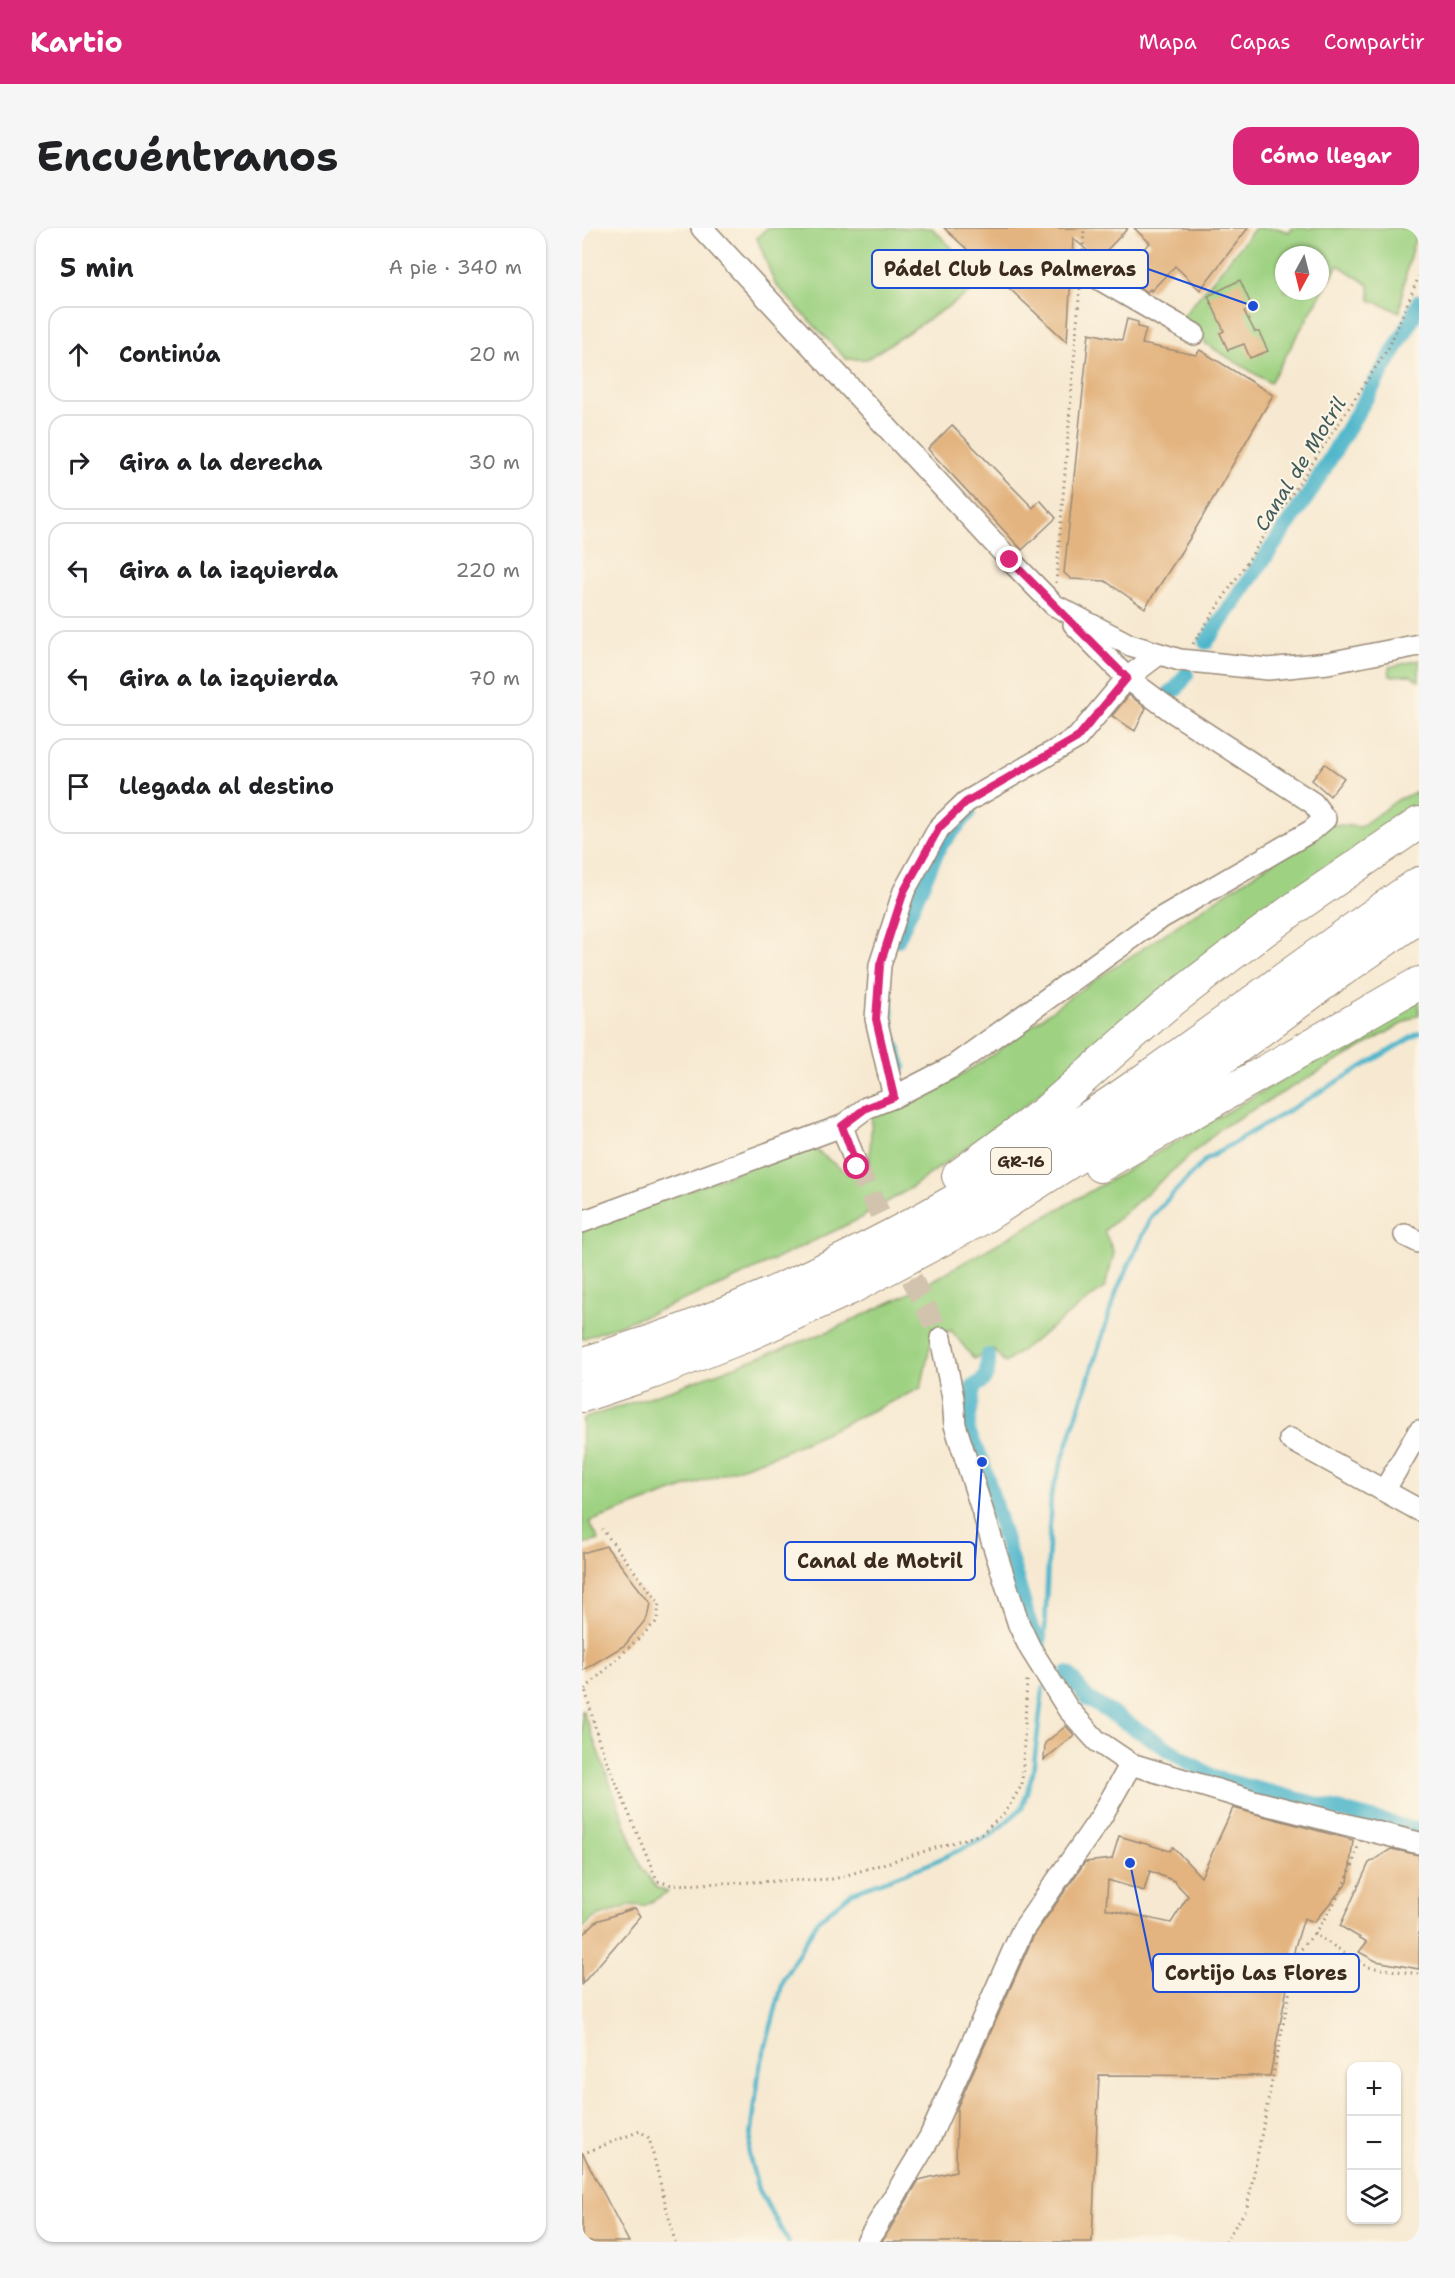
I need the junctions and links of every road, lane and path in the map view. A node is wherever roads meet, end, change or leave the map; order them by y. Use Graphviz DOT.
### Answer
graph roads {
  1 [pos="702,228"];
  2 [pos="1084,228"];
  3 [pos="1082,269"];
  4 [pos="1419,276"];
  5 [pos="1194,333"];
  6 [pos="1054,605"];
  7 [pos="1419,645"];
  8 [pos="1160,654"];
  9 [pos="1180,660"];
  10 [pos="1127,678"];
  11 [pos="1419,824"];
  12 [pos="1419,883"];
  13 [pos="1419,917"];
  14 [pos="1419,983"];
  15 [pos="894,1097"];
  16 [pos="842,1126"];
  17 [pos="857,1167"];
  18 [pos="582,1222"];
  19 [pos="934,1245"];
  20 [pos="794,1282"];
  21 [pos="942,1338"];
  22 [pos="582,1364"];
  23 [pos="582,1396"];
  24 [pos="1419,1431"];
  25 [pos="1290,1439"];
  26 [pos="1384,1491"];
  27 [pos="1419,1510"];
  28 [pos="602,1529"];
  29 [pos="1030,1648"];
  30 [pos="1043,1674"];
  31 [pos="583,1690"];
  32 [pos="1131,1764"];
  33 [pos="1361,1828"];
  34 [pos="1419,1843"];
  35 [pos="1314,1934"];
  36 [pos="1419,1974"];
  37 [pos="582,2154"];
  38 [pos="675,2242"];
  39 [pos="867,2242"];
  40 [pos="1225,2242"];
  1 -- 6 [label="street"];
  2 -- 3 [label="path"];
  3 -- 5 [label="street"];
  3 -- 6 [label="path"];
  4 -- 9 [label="path"];
  6 -- 8 [label="street"];
  6 -- 10 [label="street"];
  7 -- 9 [label="street"];
  8 -- 9 [label="street"];
  8 -- 10 [label="street"];
  10 -- 15 [label="street"];
  10 -- 15 [label="street"];
  11 -- 20 [label="highway"];
  12 -- 20 [label="highway, GR-16"];
  13 -- 19 [label="highway, GR-16"];
  14 -- 19 [label="highway"];
  15 -- 16 [label="street"];
  16 -- 17 [label="street"];
  16 -- 18 [label="street"];
  19 -- 23 [label="highway, GR-16"];
  20 -- 22 [label="highway, GR-16"];
  21 -- 29 [label="street"];
  24 -- 26 [label="street"];
  25 -- 26 [label="street"];
  26 -- 27 [label="street"];
  28 -- 31 [label="path"];
  29 -- 30 [label="street"];
  29 -- 30 [label="path"];
  30 -- 31 [label="path"];
  30 -- 32 [label="street"];
  32 -- 33 [label="street"];
  32 -- 39 [label="street"];
  33 -- 34 [label="street"];
  33 -- 35 [label="path"];
  35 -- 36 [label="path"];
  35 -- 40 [label="path"];
  37 -- 38 [label="path"];
}
